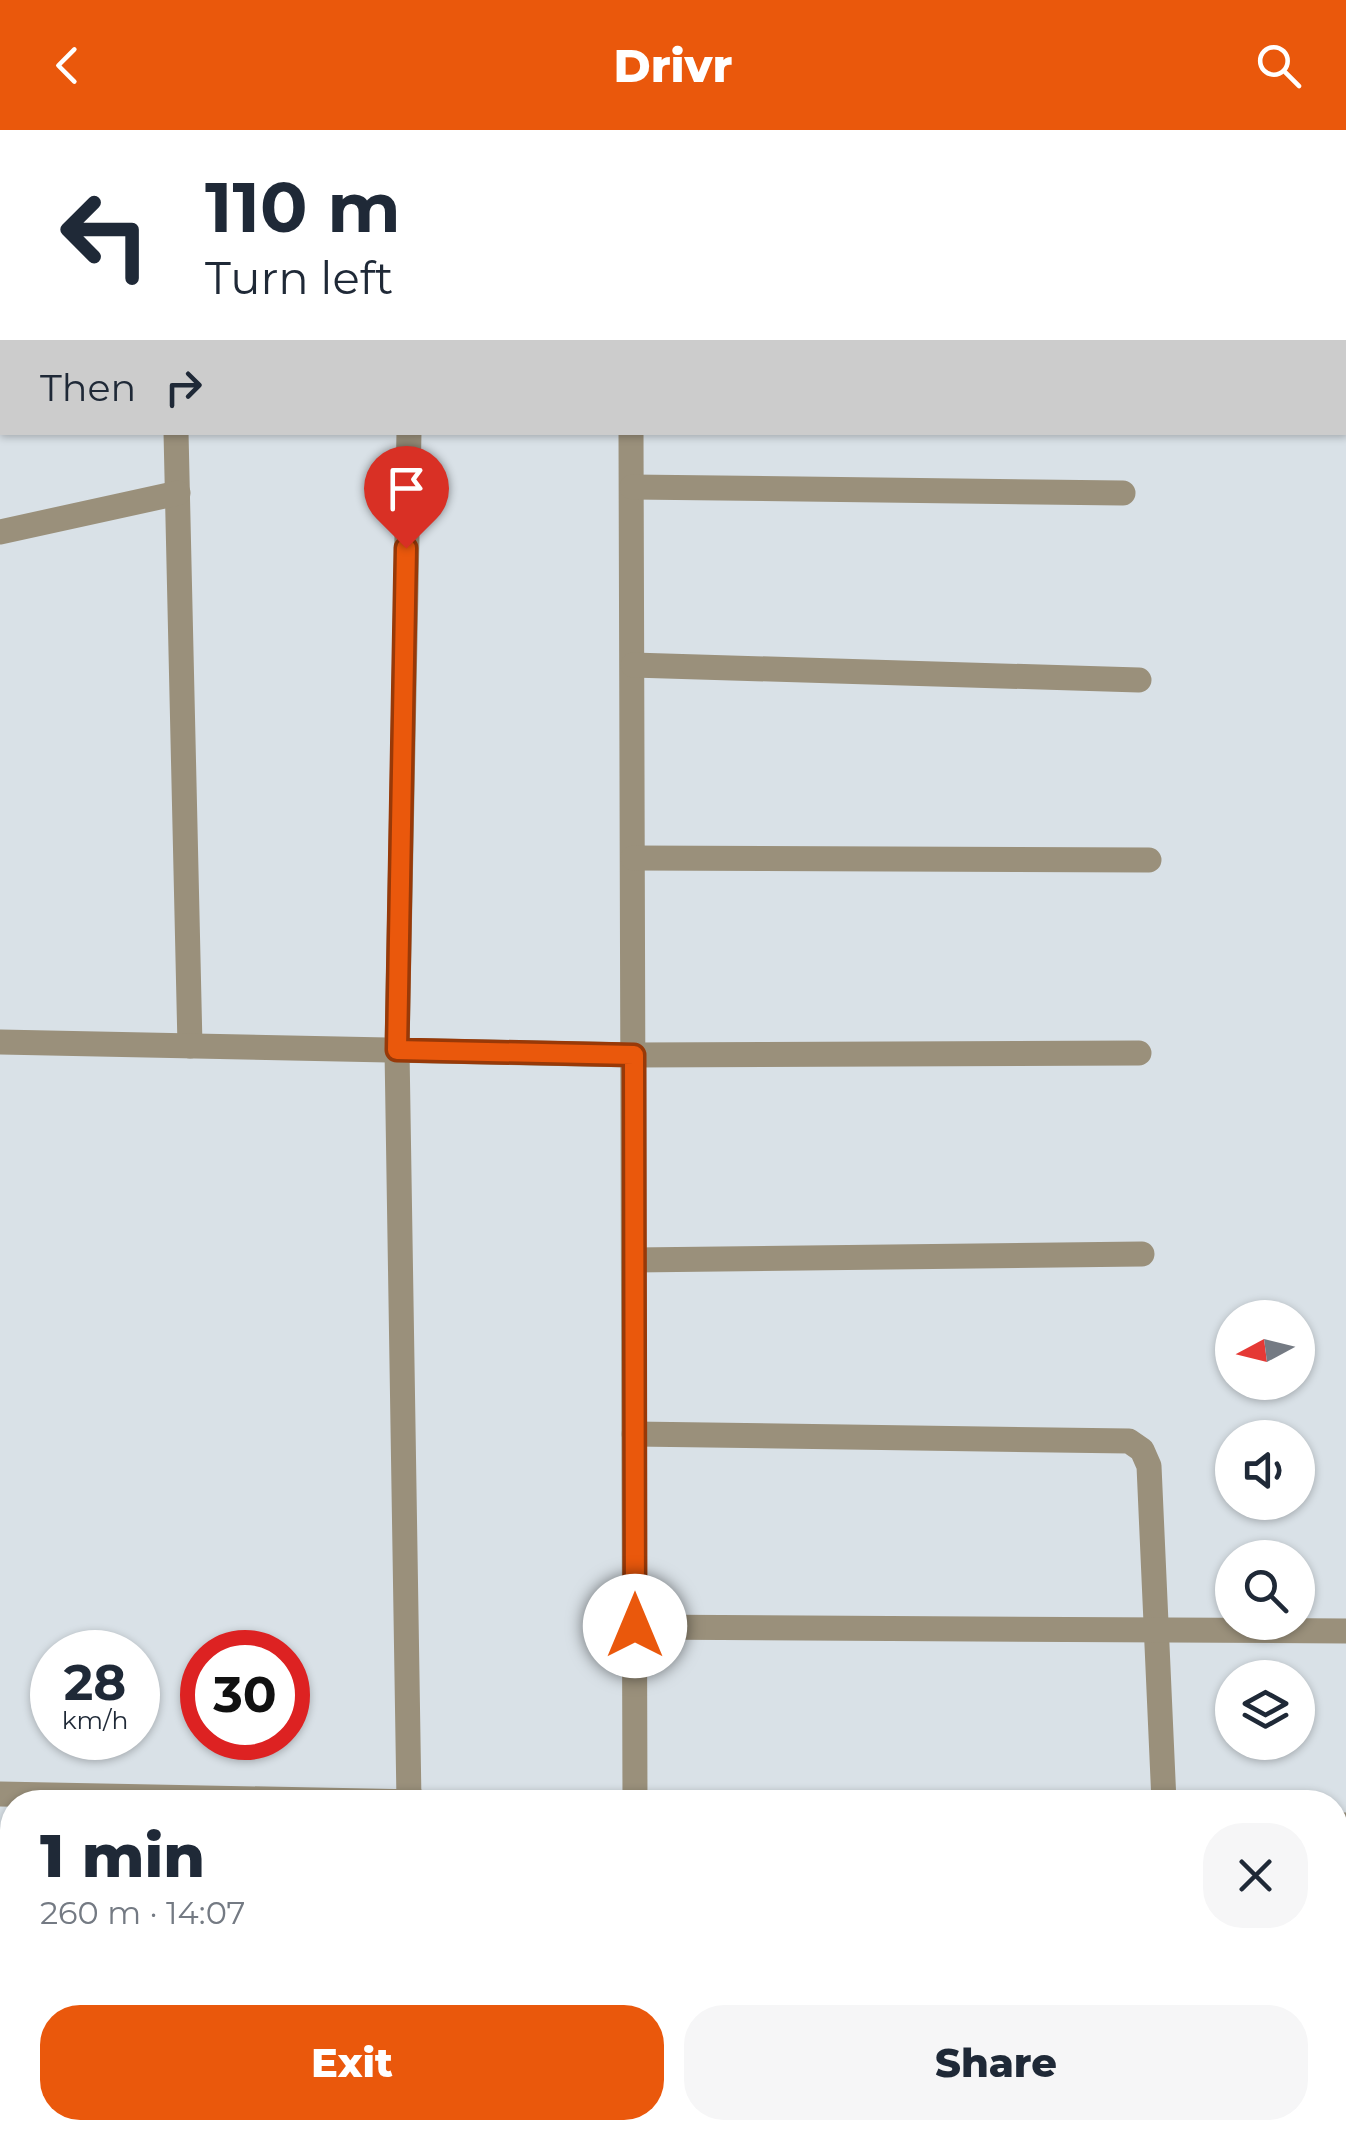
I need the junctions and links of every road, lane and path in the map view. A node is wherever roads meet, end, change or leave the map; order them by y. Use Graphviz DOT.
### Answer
graph roads {
  1 [pos="176,435"];
  2 [pos="409,435"];
  3 [pos="631,435"];
  4 [pos="632,487"];
  5 [pos="178,493"];
  6 [pos="1123,493"];
  7 [pos="0,532"];
  8 [pos="633,665"];
  9 [pos="1139,680"];
  10 [pos="633,858"];
  11 [pos="1148,860"];
  12 [pos="0,1042"];
  13 [pos="190,1046"];
  14 [pos="397,1050"];
  15 [pos="1139,1053"];
  16 [pos="634,1055"];
  17 [pos="1142,1254"];
  18 [pos="634,1260"];
  19 [pos="634,1434"];
  20 [pos="635,1626"];
  21 [pos="1158,1630"];
  22 [pos="1346,1631"];
  23 [pos="408,1790"];
  24 [pos="635,1790"];
  25 [pos="1164,1790"];
  1 -- 5 [label="street"];
  2 -- 14 [label="street"];
  3 -- 4 [label="street"];
  4 -- 6 [label="street"];
  4 -- 8 [label="street"];
  5 -- 7 [label="street"];
  5 -- 13 [label="street"];
  8 -- 9 [label="street"];
  8 -- 10 [label="street"];
  10 -- 11 [label="street"];
  10 -- 16 [label="street"];
  12 -- 13 [label="street"];
  13 -- 14 [label="street"];
  14 -- 16 [label="street"];
  14 -- 23 [label="street"];
  15 -- 16 [label="street"];
  16 -- 18 [label="street"];
  17 -- 18 [label="street"];
  18 -- 19 [label="street"];
  19 -- 20 [label="street"];
  19 -- 21 [label="street"];
  20 -- 21 [label="street"];
  20 -- 24 [label="street"];
  21 -- 22 [label="street"];
  21 -- 25 [label="street"];
}
